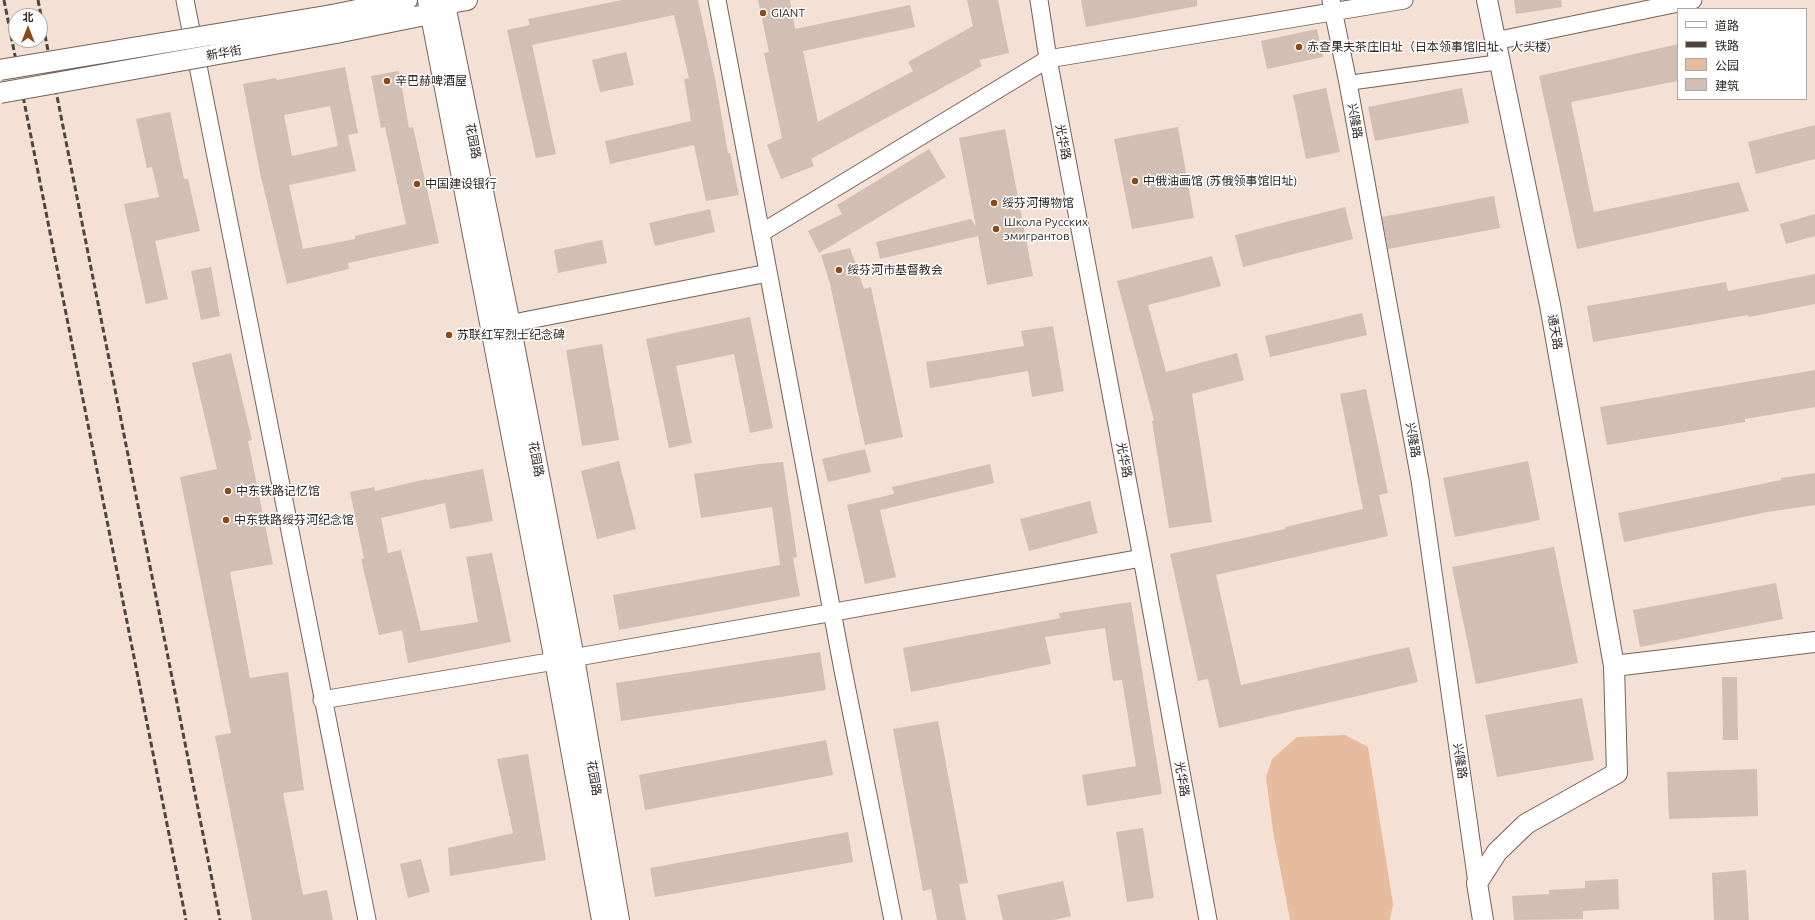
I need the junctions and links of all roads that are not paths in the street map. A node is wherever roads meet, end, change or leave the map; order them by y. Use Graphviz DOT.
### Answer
graph roads {
  1 [pos="185,0"];
  2 [pos="407,0"];
  3 [pos="467,0"];
  4 [pos="717,0"];
  5 [pos="1039,0"];
  6 [pos="1404,0"];
  7 [pos="1487,0"];
  8 [pos="1693,0"];
  9 [pos="437,4"];
  10 [pos="1332,6"];
  11 [pos="334,24"];
  12 [pos="1495,41"];
  13 [pos="1048,59"];
  14 [pos="1500,62"];
  15 [pos="0,70"];
  16 [pos="1348,83"];
  17 [pos="0,93"];
  18 [pos="761,233"];
  19 [pos="768,273"];
  20 [pos="501,326"];
  21 [pos="1142,558"];
  22 [pos="832,612"];
  23 [pos="1815,642"];
  24 [pos="565,660"];
  25 [pos="1614,666"];
  26 [pos="322,700"];
  27 [pos="1477,884"];
  28 [pos="367,920"];
  29 [pos="602,920"];
  30 [pos="619,920"];
  31 [pos="893,920"];
  32 [pos="1208,920"];
  33 [pos="1483,920"];
  1 -- 26 [label="street"];
  2 -- 11 [label="main road, 新华街"];
  3 -- 9 [label="main road, 新华街"];
  4 -- 18 [label="street"];
  5 -- 13 [label="street, 光华路"];
  6 -- 10 [label="street"];
  7 -- 12 [label="main road, 通天路"];
  8 -- 12 [label="street"];
  9 -- 11 [label="main road, 新华街"];
  9 -- 20 [label="main road, 花园路"];
  10 -- 13 [label="street"];
  10 -- 16 [label="street, 兴隆路"];
  11 -- 15 [label="main road, 新华街, bridge"];
  11 -- 17 [label="main road, 新华街, bridge"];
  12 -- 14 [label="main road, 通天路"];
  13 -- 18 [label="street"];
  13 -- 21 [label="street, 光华路"];
  14 -- 16 [label="street"];
  14 -- 25 [label="main road, 通天路"];
  16 -- 27 [label="street, 兴隆路"];
  18 -- 19 [label="street"];
  19 -- 20 [label="street"];
  19 -- 22 [label="street"];
  20 -- 24 [label="main road, 花园路"];
  21 -- 22 [label="street"];
  21 -- 32 [label="street, 光华路"];
  22 -- 24 [label="street"];
  22 -- 31 [label="street"];
  23 -- 25 [label="main road"];
  24 -- 26 [label="street"];
  24 -- 29 [label="main road, 花园路"];
  24 -- 30 [label="main road, 花园路"];
  25 -- 27 [label="main road, 通天路"];
  26 -- 28 [label="street"];
  27 -- 33 [label="main road"];
}
